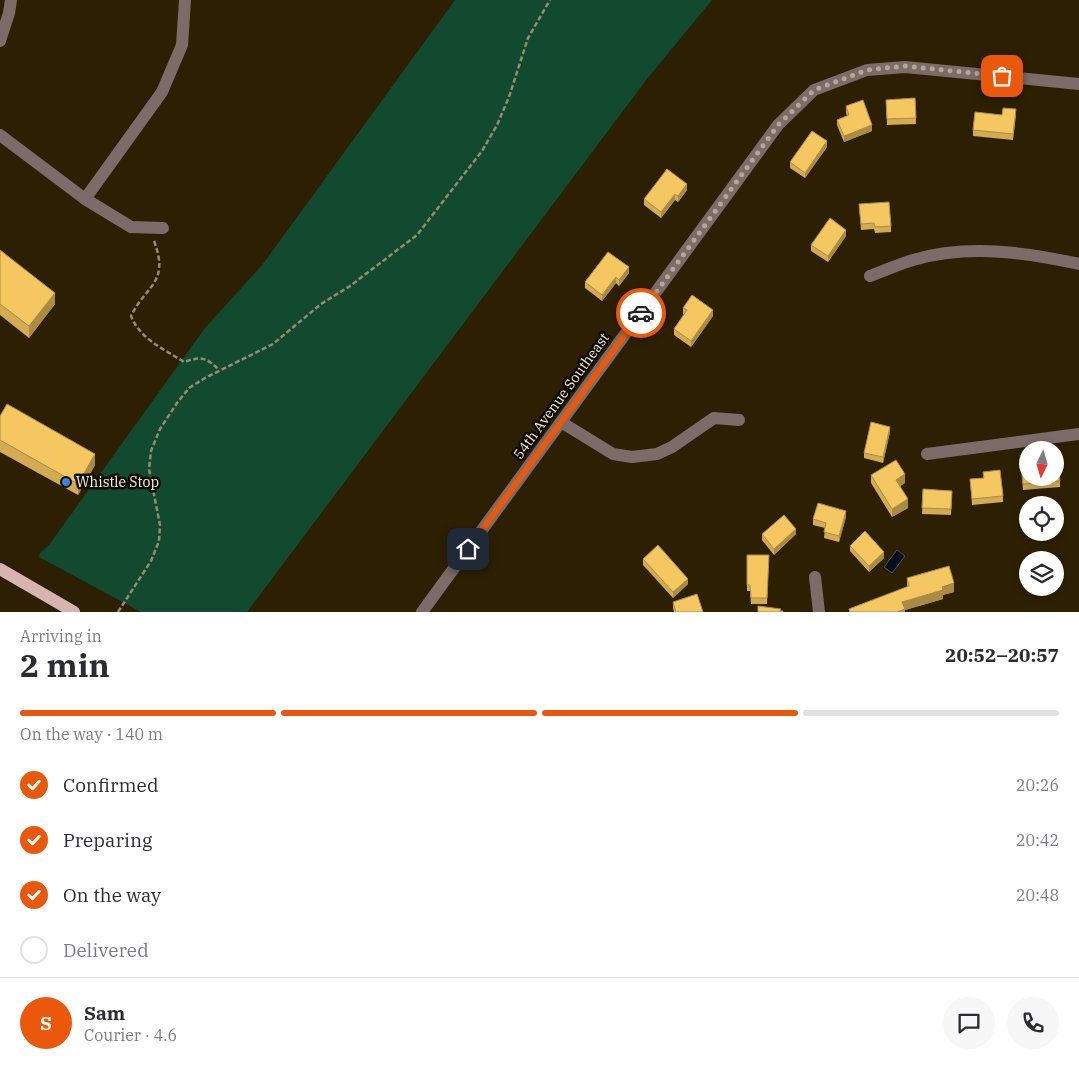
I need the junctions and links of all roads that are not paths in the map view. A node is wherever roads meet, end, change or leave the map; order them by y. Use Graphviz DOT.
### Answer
graph roads {
  1 [pos="10,0"];
  2 [pos="185,0"];
  3 [pos="0,41"];
  4 [pos="1079,84"];
  5 [pos="0,136"];
  6 [pos="85,199"];
  7 [pos="163,228"];
  8 [pos="1079,264"];
  9 [pos="870,276"];
  10 [pos="739,420"];
  11 [pos="561,422"];
  12 [pos="1079,434"];
  13 [pos="927,454"];
  14 [pos="0,569"];
  15 [pos="815,577"];
  16 [pos="74,612"];
  17 [pos="422,612"];
  18 [pos="819,612"];
  1 -- 3 [label="street"];
  2 -- 6 [label="street"];
  4 -- 11 [label="street, 54th Avenue Southeast"];
  5 -- 6 [label="street"];
  6 -- 7 [label="street"];
  8 -- 9 [label="street"];
  10 -- 11 [label="street"];
  11 -- 17 [label="street, 54th Avenue Southeast"];
  12 -- 13 [label="street"];
  14 -- 16 [label="main road"];
  15 -- 18 [label="street"];
}
